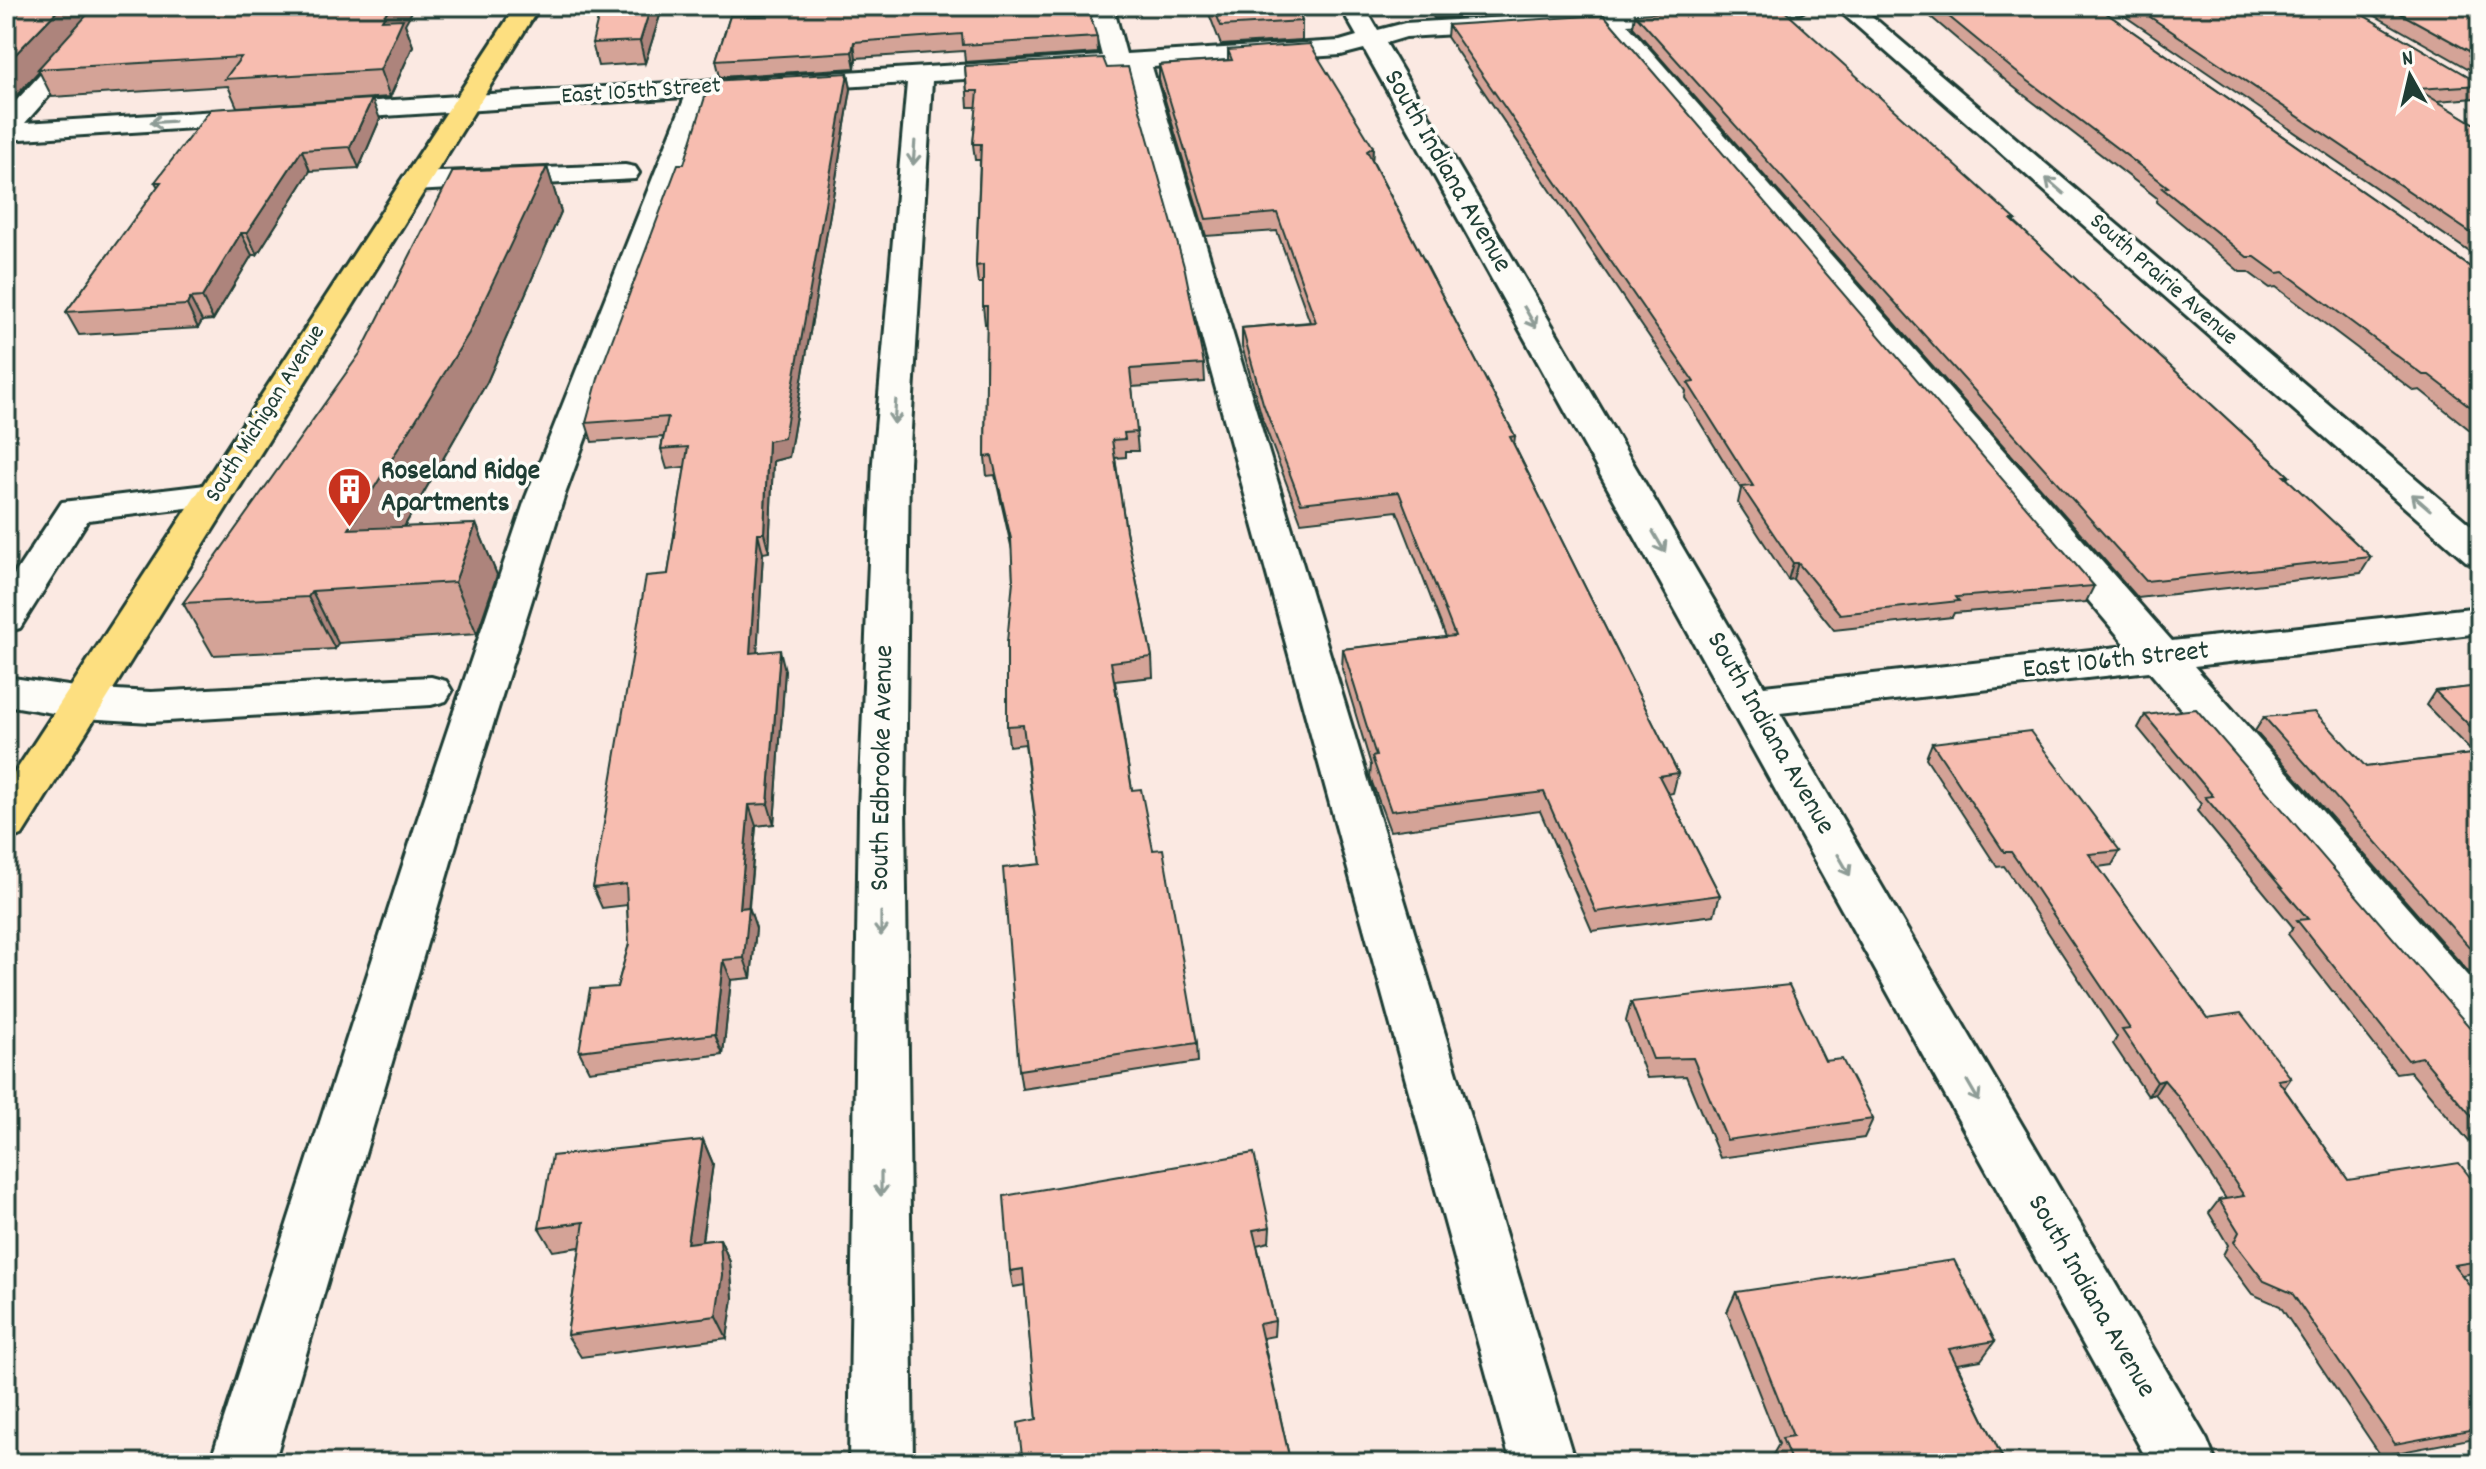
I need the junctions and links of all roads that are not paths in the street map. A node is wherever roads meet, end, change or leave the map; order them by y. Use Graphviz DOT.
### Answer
graph roads {
  1 [pos="116,6"];
  2 [pos="528,6"];
  3 [pos="1101,6"];
  4 [pos="1800,6"];
  5 [pos="1846,6"];
  6 [pos="1604,12"];
  7 [pos="1361,23"];
  8 [pos="1127,62"];
  9 [pos="920,75"];
  10 [pos="701,88"];
  11 [pos="464,103"];
  12 [pos="6,130"];
  13 [pos="625,173"];
  14 [pos="414,182"];
  15 [pos="214,495"];
  16 [pos="2480,553"];
  17 [pos="6,619"];
  18 [pos="2480,620"];
  19 [pos="2163,656"];
  20 [pos="6,691"];
  21 [pos="431,691"];
  22 [pos="1752,702"];
  23 [pos="82,703"];
  24 [pos="6,823"];
  25 [pos="2480,1026"];
  26 [pos="242,1463"];
  27 [pos="881,1463"];
  28 [pos="1543,1463"];
  29 [pos="2184,1463"];
  1 -- 12 [label="street"];
  2 -- 11 [label="main road, South Michigan Avenue"];
  3 -- 8 [label="street"];
  4 -- 6 [label="street, East 105th Street"];
  16 -- 5 [label="street, South Prairie Avenue, one-way"];
  6 -- 7 [label="street, East 105th Street"];
  6 -- 19 [label="street"];
  7 -- 8 [label="street, East 105th Street"];
  7 -- 22 [label="street, South Indiana Avenue, one-way"];
  8 -- 9 [label="street, East 105th Street"];
  8 -- 28 [label="street"];
  9 -- 10 [label="street, East 105th Street"];
  9 -- 27 [label="street, South Edbrooke Avenue, one-way"];
  10 -- 11 [label="street, East 105th Street"];
  10 -- 26 [label="street"];
  11 -- 12 [label="street, East 105th Street, one-way"];
  11 -- 14 [label="main road, South Michigan Avenue"];
  13 -- 14 [label="street"];
  14 -- 15 [label="main road, South Michigan Avenue"];
  15 -- 17 [label="street"];
  15 -- 23 [label="main road, South Michigan Avenue"];
  18 -- 19 [label="street, East 106th Street"];
  19 -- 22 [label="street, East 106th Street"];
  19 -- 25 [label="street"];
  20 -- 23 [label="street"];
  21 -- 23 [label="street"];
  22 -- 29 [label="street, South Indiana Avenue, one-way"];
  23 -- 24 [label="main road, South Michigan Avenue"];
}
